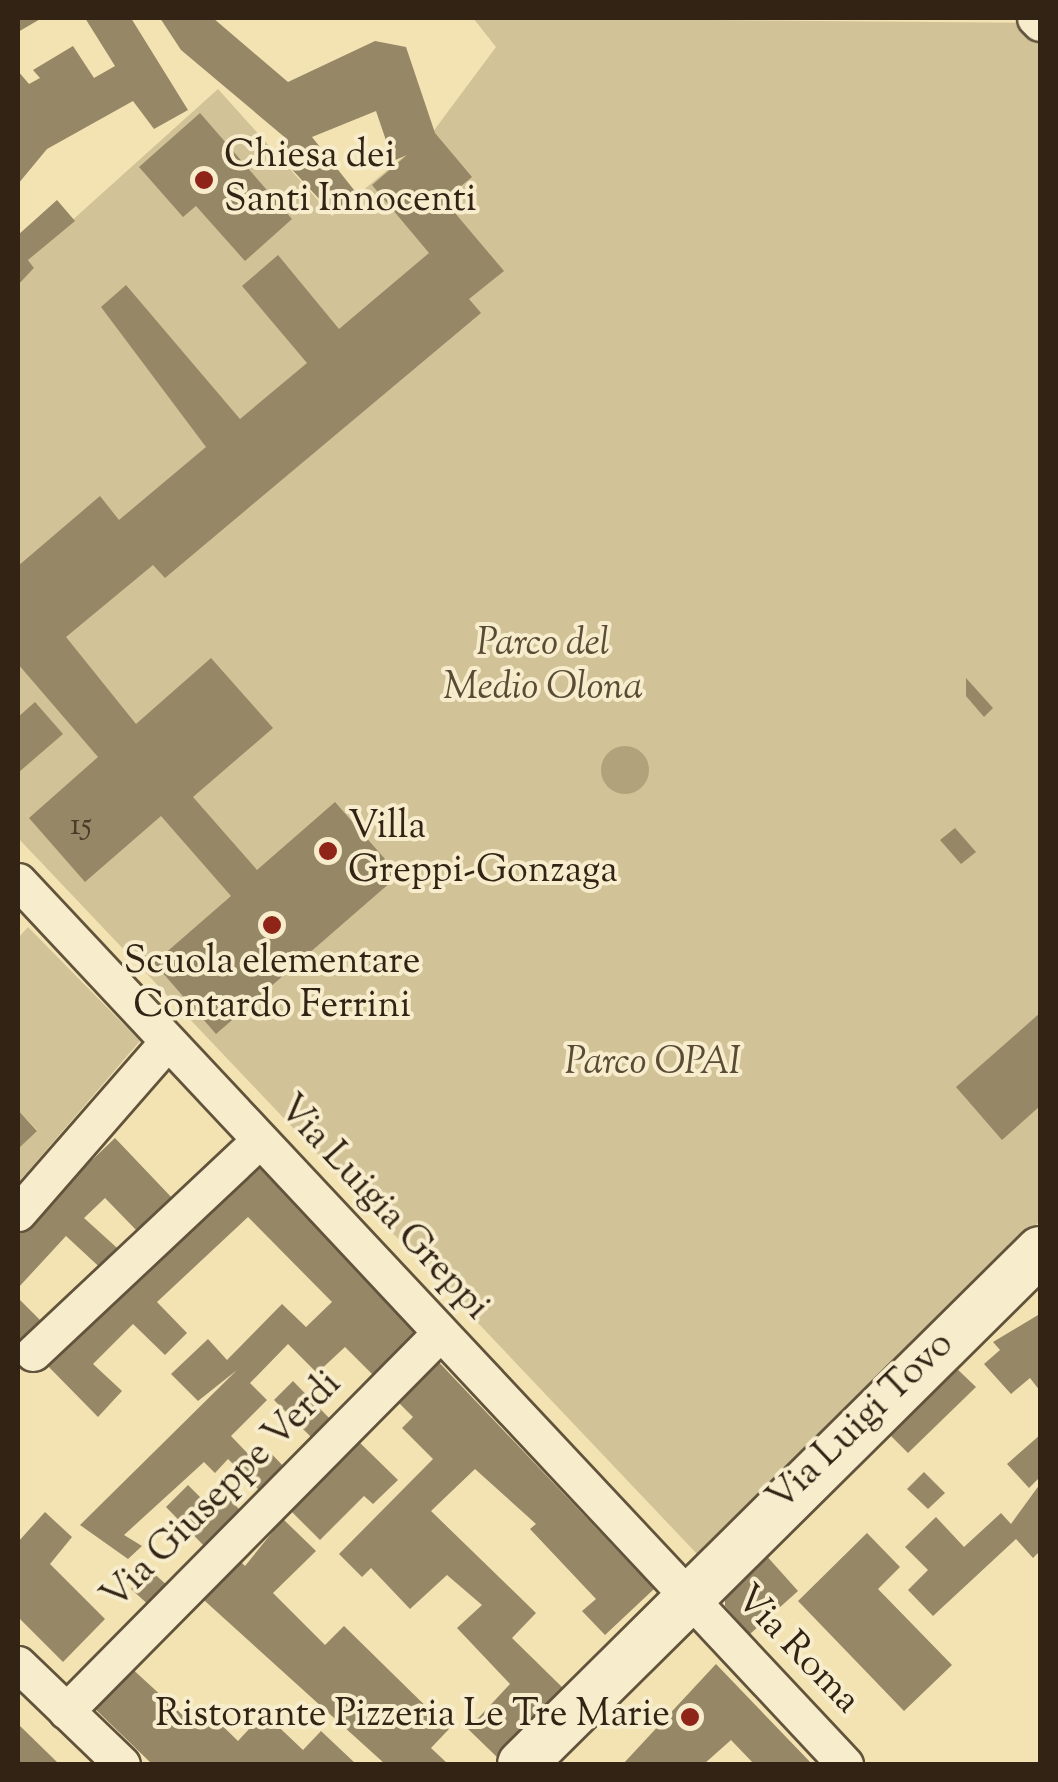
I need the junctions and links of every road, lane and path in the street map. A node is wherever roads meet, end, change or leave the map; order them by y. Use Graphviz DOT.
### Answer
graph roads {
  1 [pos="18,881"];
  2 [pos="167,1042"];
  3 [pos="260,1140"];
  4 [pos="18,1213"];
  5 [pos="1040,1251"];
  6 [pos="440,1334"];
  7 [pos="33,1353"];
  8 [pos="685,1596"];
  9 [pos="18,1664"];
  10 [pos="66,1711"];
  11 [pos="122,1764"];
  12 [pos="522,1764"];
  13 [pos="845,1764"];
  1 -- 2 [label="street, Via Luigia Greppi"];
  2 -- 3 [label="street, Via Luigia Greppi"];
  2 -- 4 [label="street"];
  3 -- 6 [label="street, Via Luigia Greppi"];
  3 -- 7 [label="street"];
  5 -- 8 [label="street, Via Luigi Tovo"];
  6 -- 8 [label="street, Via Luigia Greppi"];
  6 -- 10 [label="street, Via Giuseppe Verdi"];
  8 -- 12 [label="street, Via Luigi Tovo"];
  8 -- 13 [label="street, Via Roma"];
  9 -- 10 [label="street"];
  10 -- 11 [label="street"];
}
